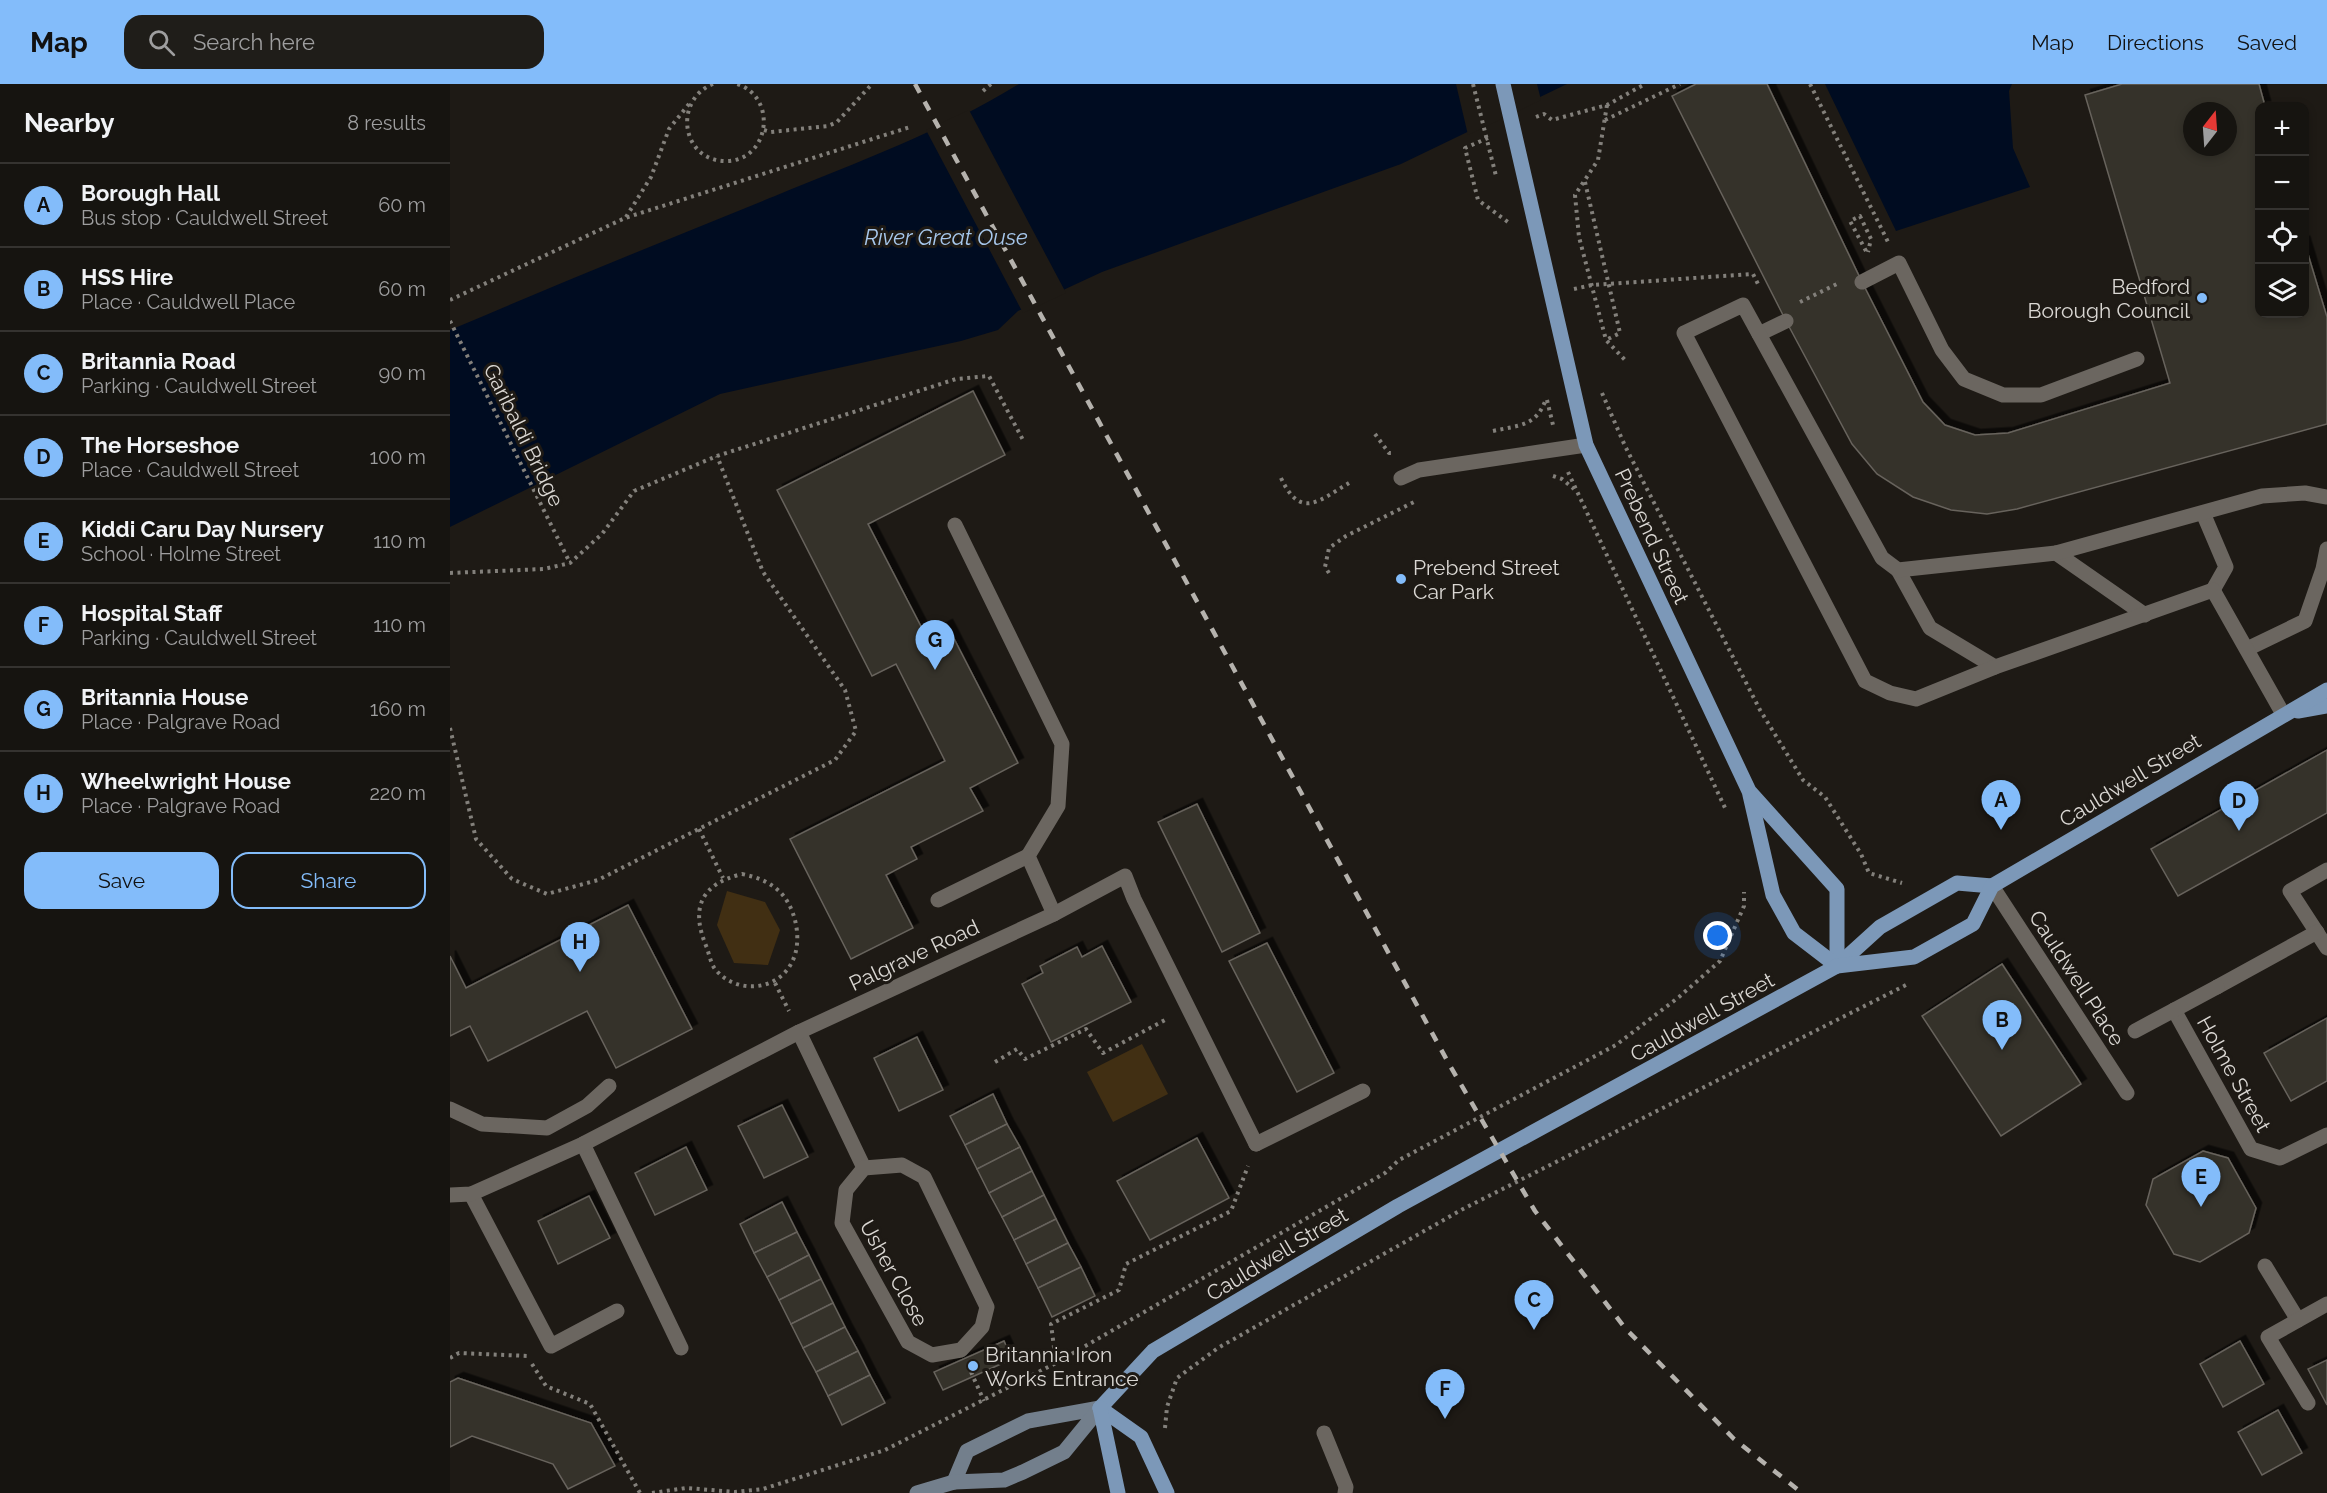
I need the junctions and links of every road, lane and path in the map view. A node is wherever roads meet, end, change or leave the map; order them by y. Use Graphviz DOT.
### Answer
graph roads {
  1 [pos="713,84"];
  2 [pos="739,84"];
  3 [pos="872,84"];
  4 [pos="992,84"];
  5 [pos="1473,84"];
  6 [pos="1503,84"];
  7 [pos="1645,84"];
  8 [pos="1680,84"];
  9 [pos="1810,84"];
  10 [pos="982,91"];
  11 [pos="695,97"];
  12 [pos="1604,121"];
  13 [pos="764,126"];
  14 [pos="910,127"];
  15 [pos="1465,148"];
  16 [pos="1489,155"];
  17 [pos="1585,181"];
  18 [pos="625,218"];
  19 [pos="1511,224"];
  20 [pos="1871,239"];
  21 [pos="1887,241"];
  22 [pos="1899,263"];
  23 [pos="1575,279"];
  24 [pos="1862,282"];
  25 [pos="450,300"];
  26 [pos="1580,300"];
  27 [pos="450,321"];
  28 [pos="1786,321"];
  29 [pos="1760,334"];
  30 [pos="1606,340"];
  31 [pos="2137,359"];
  32 [pos="1625,360"];
  33 [pos="1600,388"];
  34 [pos="1023,440"];
  35 [pos="1586,445"];
  36 [pos="717,456"];
  37 [pos="1569,474"];
  38 [pos="1550,475"];
  39 [pos="1281,478"];
  40 [pos="1401,478"];
  41 [pos="1349,483"];
  42 [pos="1575,490"];
  43 [pos="1425,497"];
  44 [pos="2327,497"];
  45 [pos="2203,513"];
  46 [pos="956,525"];
  47 [pos="2327,549"];
  48 [pos="2056,553"];
  49 [pos="570,563"];
  50 [pos="1898,570"];
  51 [pos="450,573"];
  52 [pos="1329,573"];
  53 [pos="2213,590"];
  54 [pos="2145,615"];
  55 [pos="2247,649"];
  56 [pos="1995,668"];
  57 [pos="2327,690"];
  58 [pos="2327,705"];
  59 [pos="2283,714"];
  60 [pos="450,728"];
  61 [pos="1749,791"];
  62 [pos="1726,812"];
  63 [pos="699,829"];
  64 [pos="1028,856"];
  65 [pos="2327,870"];
  66 [pos="723,878"];
  67 [pos="1902,883"];
  68 [pos="1744,885"];
  69 [pos="1992,886"];
  70 [pos="938,900"];
  71 [pos="1054,914"];
  72 [pos="2317,932"];
  73 [pos="2327,948"];
  74 [pos="1837,966"];
  75 [pos="1912,981"];
  76 [pos="1190,1006"];
  77 [pos="2174,1010"];
  78 [pos="2135,1030"];
  79 [pos="799,1032"];
  80 [pos="995,1062"];
  81 [pos="609,1086"];
  82 [pos="1363,1091"];
  83 [pos="2127,1093"];
  84 [pos="450,1109"];
  85 [pos="2327,1135"];
  86 [pos="583,1144"];
  87 [pos="1256,1144"];
  88 [pos="864,1168"];
  89 [pos="471,1194"];
  90 [pos="450,1195"];
  91 [pos="2265,1266"];
  92 [pos="2327,1304"];
  93 [pos="616,1311"];
  94 [pos="2298,1320"];
  95 [pos="551,1346"];
  96 [pos="681,1348"];
  97 [pos="961,1350"];
  98 [pos="527,1356"];
  99 [pos="450,1358"];
  100 [pos="1056,1363"];
  101 [pos="984,1401"];
  102 [pos="2308,1403"];
  103 [pos="1100,1408"];
  104 [pos="1165,1430"];
  105 [pos="1324,1433"];
  106 [pos="954,1482"];
  107 [pos="640,1493"];
  108 [pos="652,1493"];
  109 [pos="917,1493"];
  110 [pos="1118,1493"];
  111 [pos="1167,1493"];
  112 [pos="1345,1493"];
  1 -- 11 [label="path"];
  2 -- 13 [label="path"];
  3 -- 13 [label="path"];
  4 -- 10 [label="path"];
  5 -- 16 [label="path"];
  6 -- 35 [label="main road, Prebend Street"];
  7 -- 12 [label="path"];
  8 -- 12 [label="path"];
  9 -- 21 [label="path"];
  11 -- 13 [label="path"];
  11 -- 18 [label="path"];
  12 -- 17 [label="path"];
  14 -- 18 [label="path"];
  15 -- 19 [label="path"];
  17 -- 30 [label="path"];
  17 -- 30 [label="path"];
  18 -- 25 [label="path"];
  20 -- 21 [label="path"];
  21 -- 22 [label="path"];
  22 -- 24 [label="street"];
  22 -- 31 [label="street"];
  23 -- 26 [label="path"];
  27 -- 49 [label="path, Garibaldi Bridge"];
  28 -- 29 [label="street"];
  29 -- 50 [label="street"];
  29 -- 56 [label="street"];
  30 -- 32 [label="path"];
  33 -- 67 [label="path"];
  34 -- 36 [label="path"];
  35 -- 40 [label="street"];
  35 -- 61 [label="main road, Prebend Street"];
  36 -- 49 [label="path"];
  36 -- 63 [label="path"];
  37 -- 42 [label="path"];
  38 -- 42 [label="path"];
  39 -- 41 [label="path"];
  42 -- 62 [label="path"];
  43 -- 52 [label="path"];
  44 -- 45 [label="street"];
  45 -- 48 [label="street"];
  45 -- 53 [label="street"];
  46 -- 64 [label="street"];
  47 -- 55 [label="street"];
  48 -- 50 [label="street"];
  48 -- 54 [label="street"];
  49 -- 51 [label="path"];
  50 -- 56 [label="street"];
  53 -- 54 [label="street"];
  53 -- 55 [label="street"];
  54 -- 56 [label="street"];
  55 -- 59 [label="street"];
  57 -- 59 [label="main road, Cauldwell Street"];
  58 -- 59 [label="main road"];
  59 -- 69 [label="main road, Cauldwell Street"];
  60 -- 63 [label="path"];
  61 -- 74 [label="main road"];
  61 -- 74 [label="main road, Prebend Street"];
  63 -- 66 [label="path"];
  64 -- 70 [label="street"];
  64 -- 71 [label="street"];
  65 -- 72 [label="street"];
  66 -- 66 [label="path"];
  68 -- 100 [label="path"];
  69 -- 74 [label="main road"];
  69 -- 74 [label="main road, Cauldwell Street"];
  69 -- 83 [label="street, Cauldwell Place"];
  71 -- 76 [label="street, Palgrave Road"];
  71 -- 79 [label="street, Palgrave Road"];
  72 -- 73 [label="street"];
  72 -- 77 [label="street, Holme Street"];
  74 -- 103 [label="main road, Cauldwell Street"];
  75 -- 104 [label="path"];
  76 -- 80 [label="path"];
  76 -- 87 [label="street, Palgrave Road"];
  77 -- 78 [label="street, Holme Street"];
  77 -- 85 [label="street, Holme Street"];
  79 -- 86 [label="street, Palgrave Road"];
  79 -- 88 [label="street"];
  81 -- 84 [label="street"];
  82 -- 87 [label="street"];
  86 -- 89 [label="street, Palgrave Road"];
  86 -- 96 [label="street"];
  87 -- 100 [label="path"];
  88 -- 97 [label="street, Usher Close"];
  88 -- 97 [label="street"];
  89 -- 90 [label="street, Palgrave Road"];
  89 -- 95 [label="street"];
  91 -- 94 [label="street"];
  92 -- 94 [label="street"];
  93 -- 95 [label="street"];
  94 -- 102 [label="street"];
  95 -- 98 [label="path"];
  97 -- 101 [label="path"];
  98 -- 99 [label="path"];
  98 -- 107 [label="path"];
  100 -- 101 [label="path"];
  101 -- 108 [label="path"];
  103 -- 106 [label="main road"];
  103 -- 106 [label="main road"];
  103 -- 110 [label="main road"];
  103 -- 111 [label="main road"];
  105 -- 112 [label="street"];
  106 -- 109 [label="main road"];
}
